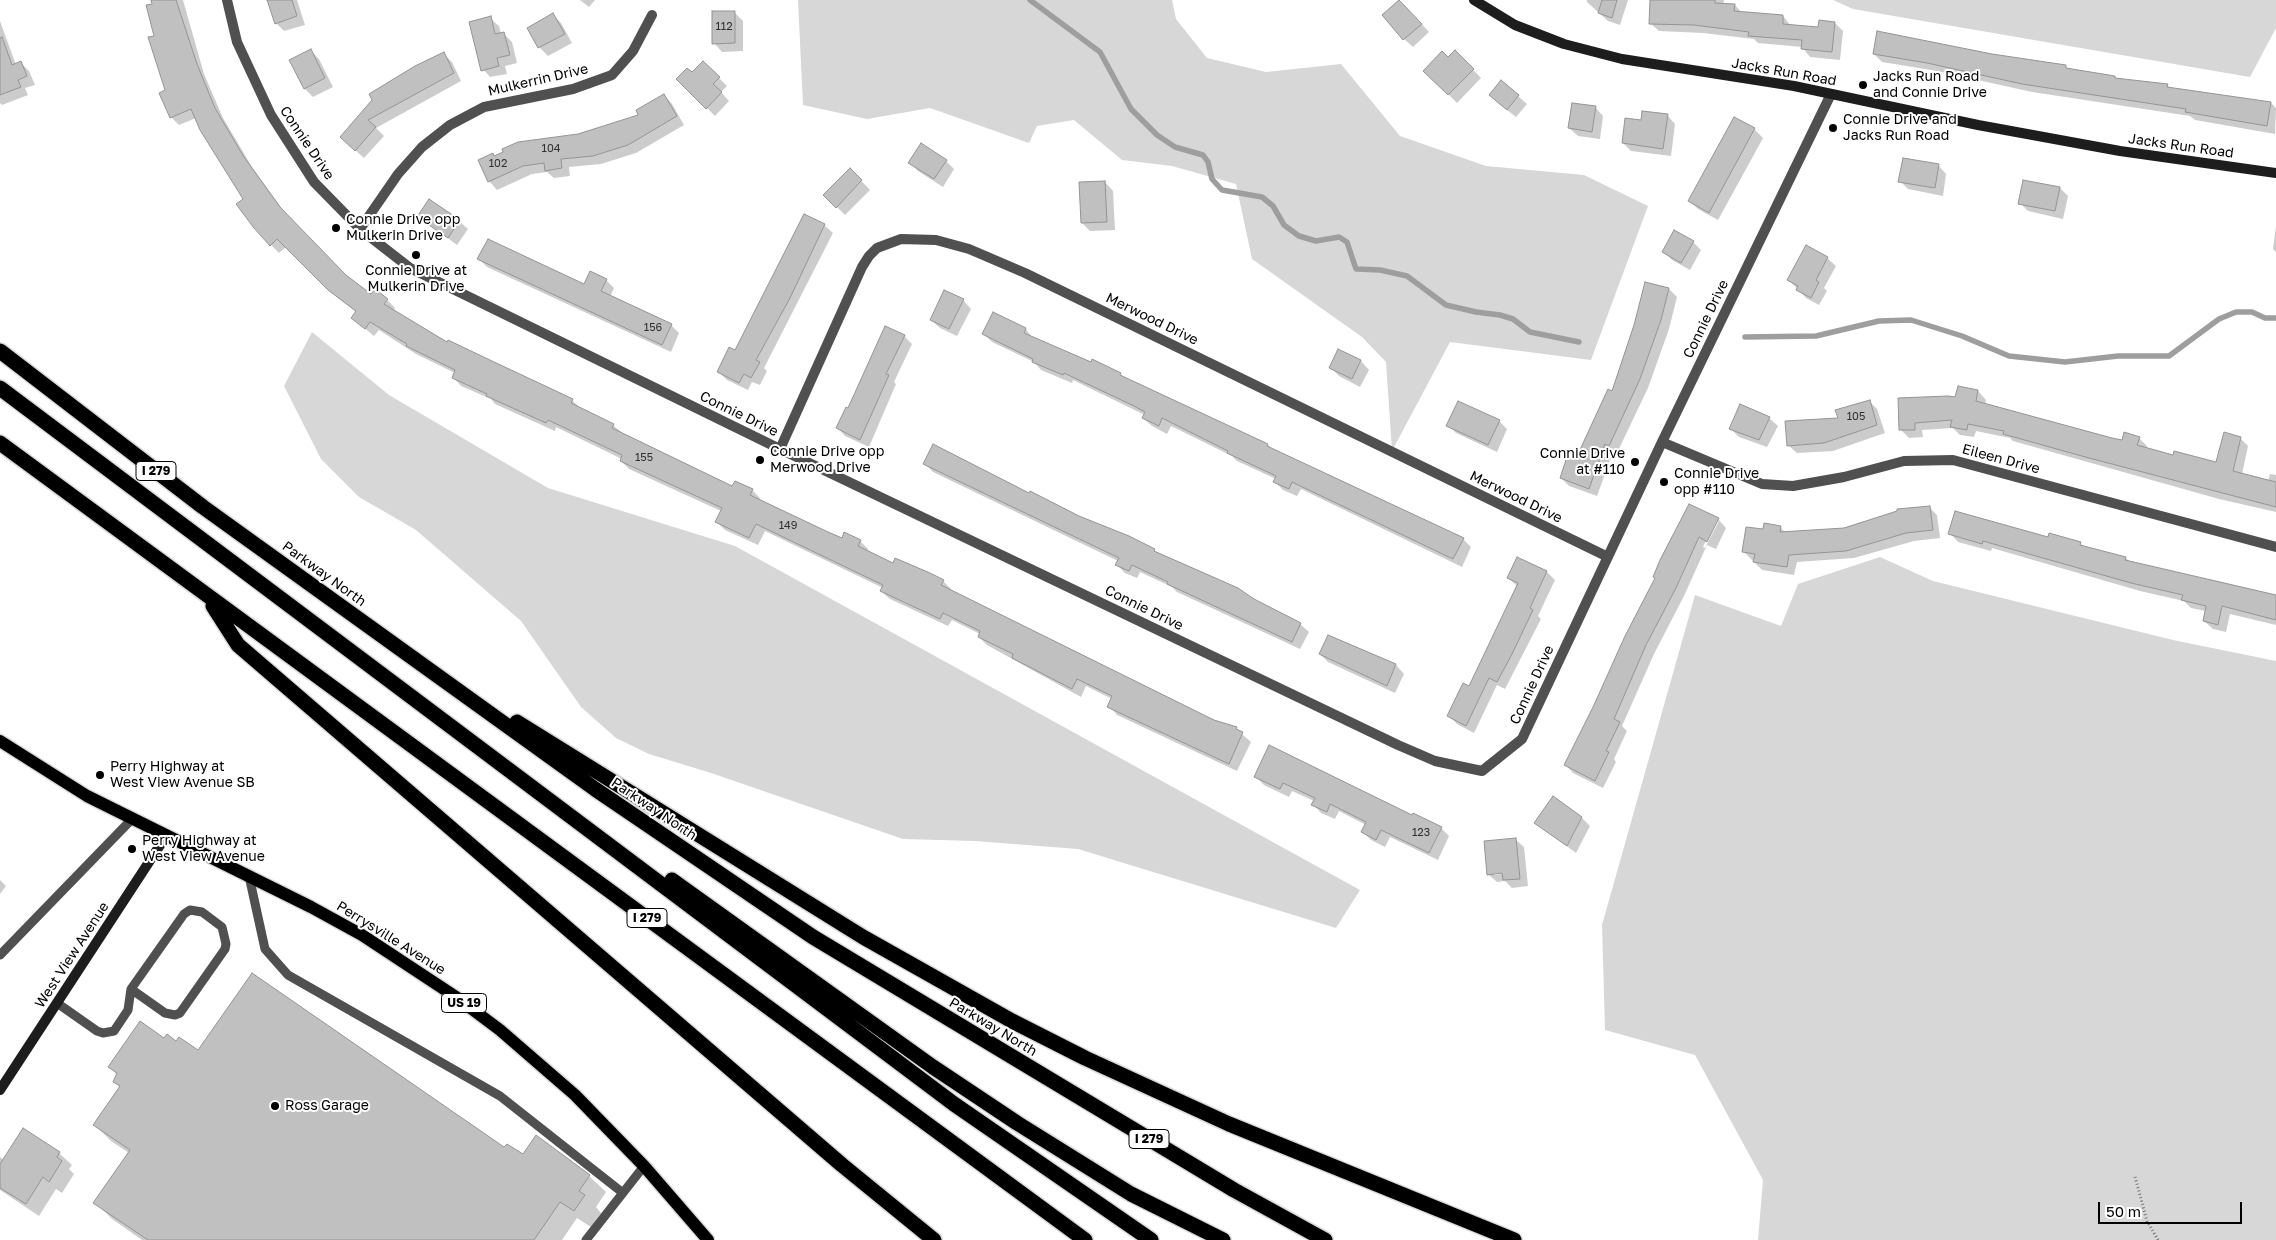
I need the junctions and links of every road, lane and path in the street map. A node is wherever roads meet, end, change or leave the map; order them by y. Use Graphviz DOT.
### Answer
graph roads {
  1 [pos="226,0"];
  2 [pos="1474,0"];
  3 [pos="652,16"];
  4 [pos="1831,94"];
  5 [pos="2276,173"];
  6 [pos="360,229"];
  7 [pos="0,351"];
  8 [pos="0,388"];
  9 [pos="1662,442"];
  10 [pos="0,443"];
  11 [pos="780,449"];
  12 [pos="2276,547"];
  13 [pos="1608,557"];
  14 [pos="256,582"];
  15 [pos="208,598"];
  16 [pos="400,648"];
  17 [pos="0,741"];
  18 [pos="132,820"];
  19 [pos="166,836"];
  20 [pos="248,876"];
  21 [pos="0,955"];
  22 [pos="130,989"];
  23 [pos="57,1003"];
  24 [pos="0,1090"];
  25 [pos="644,1166"];
  26 [pos="2135,1177"];
  27 [pos="623,1193"];
  28 [pos="1107,1209"];
  29 [pos="586,1240"];
  30 [pos="708,1240"];
  31 [pos="934,1240"];
  32 [pos="1085,1240"];
  33 [pos="1150,1240"];
  34 [pos="1158,1240"];
  35 [pos="1223,1240"];
  36 [pos="1324,1240"];
  37 [pos="1514,1240"];
  38 [pos="2158,1240"];
  1 -- 6 [label="street, Connie Drive"];
  2 -- 4 [label="street, Jacks Run Road"];
  3 -- 6 [label="street, Mulkerrin Drive"];
  4 -- 5 [label="street, Jacks Run Road"];
  4 -- 9 [label="street, Connie Drive"];
  6 -- 11 [label="street, Connie Drive"];
  7 -- 16 [label="highway, Parkway North / I 279"];
  8 -- 14 [label="highway"];
  9 -- 12 [label="street, Eileen Drive"];
  9 -- 13 [label="street, Connie Drive"];
  10 -- 15 [label="highway, I 279"];
  11 -- 13 [label="street, Connie Drive"];
  11 -- 13 [label="street, Merwood Drive"];
  14 -- 28 [label="highway"];
  14 -- 35 [label="highway"];
  15 -- 31 [label="highway"];
  15 -- 32 [label="highway, I 279"];
  16 -- 36 [label="highway, Parkway North / I 279"];
  16 -- 37 [label="highway"];
  17 -- 18 [label="main road, Perrysville Avenue / US 19"];
  18 -- 19 [label="main road, Perrysville Avenue / US 19"];
  18 -- 21 [label="lane"];
  19 -- 20 [label="main road, Perrysville Avenue / US 19"];
  19 -- 23 [label="street, West View Avenue"];
  20 -- 25 [label="main road, Perrysville Avenue / US 19"];
  20 -- 27 [label="lane"];
  22 -- 22 [label="lane"];
  22 -- 23 [label="lane"];
  23 -- 24 [label="street, West View Avenue"];
  25 -- 27 [label="lane"];
  25 -- 30 [label="main road, Perrysville Avenue / US 19"];
  26 -- 38 [label="path"];
  27 -- 29 [label="lane"];
  28 -- 33 [label="highway"];
  28 -- 34 [label="highway"];
}
